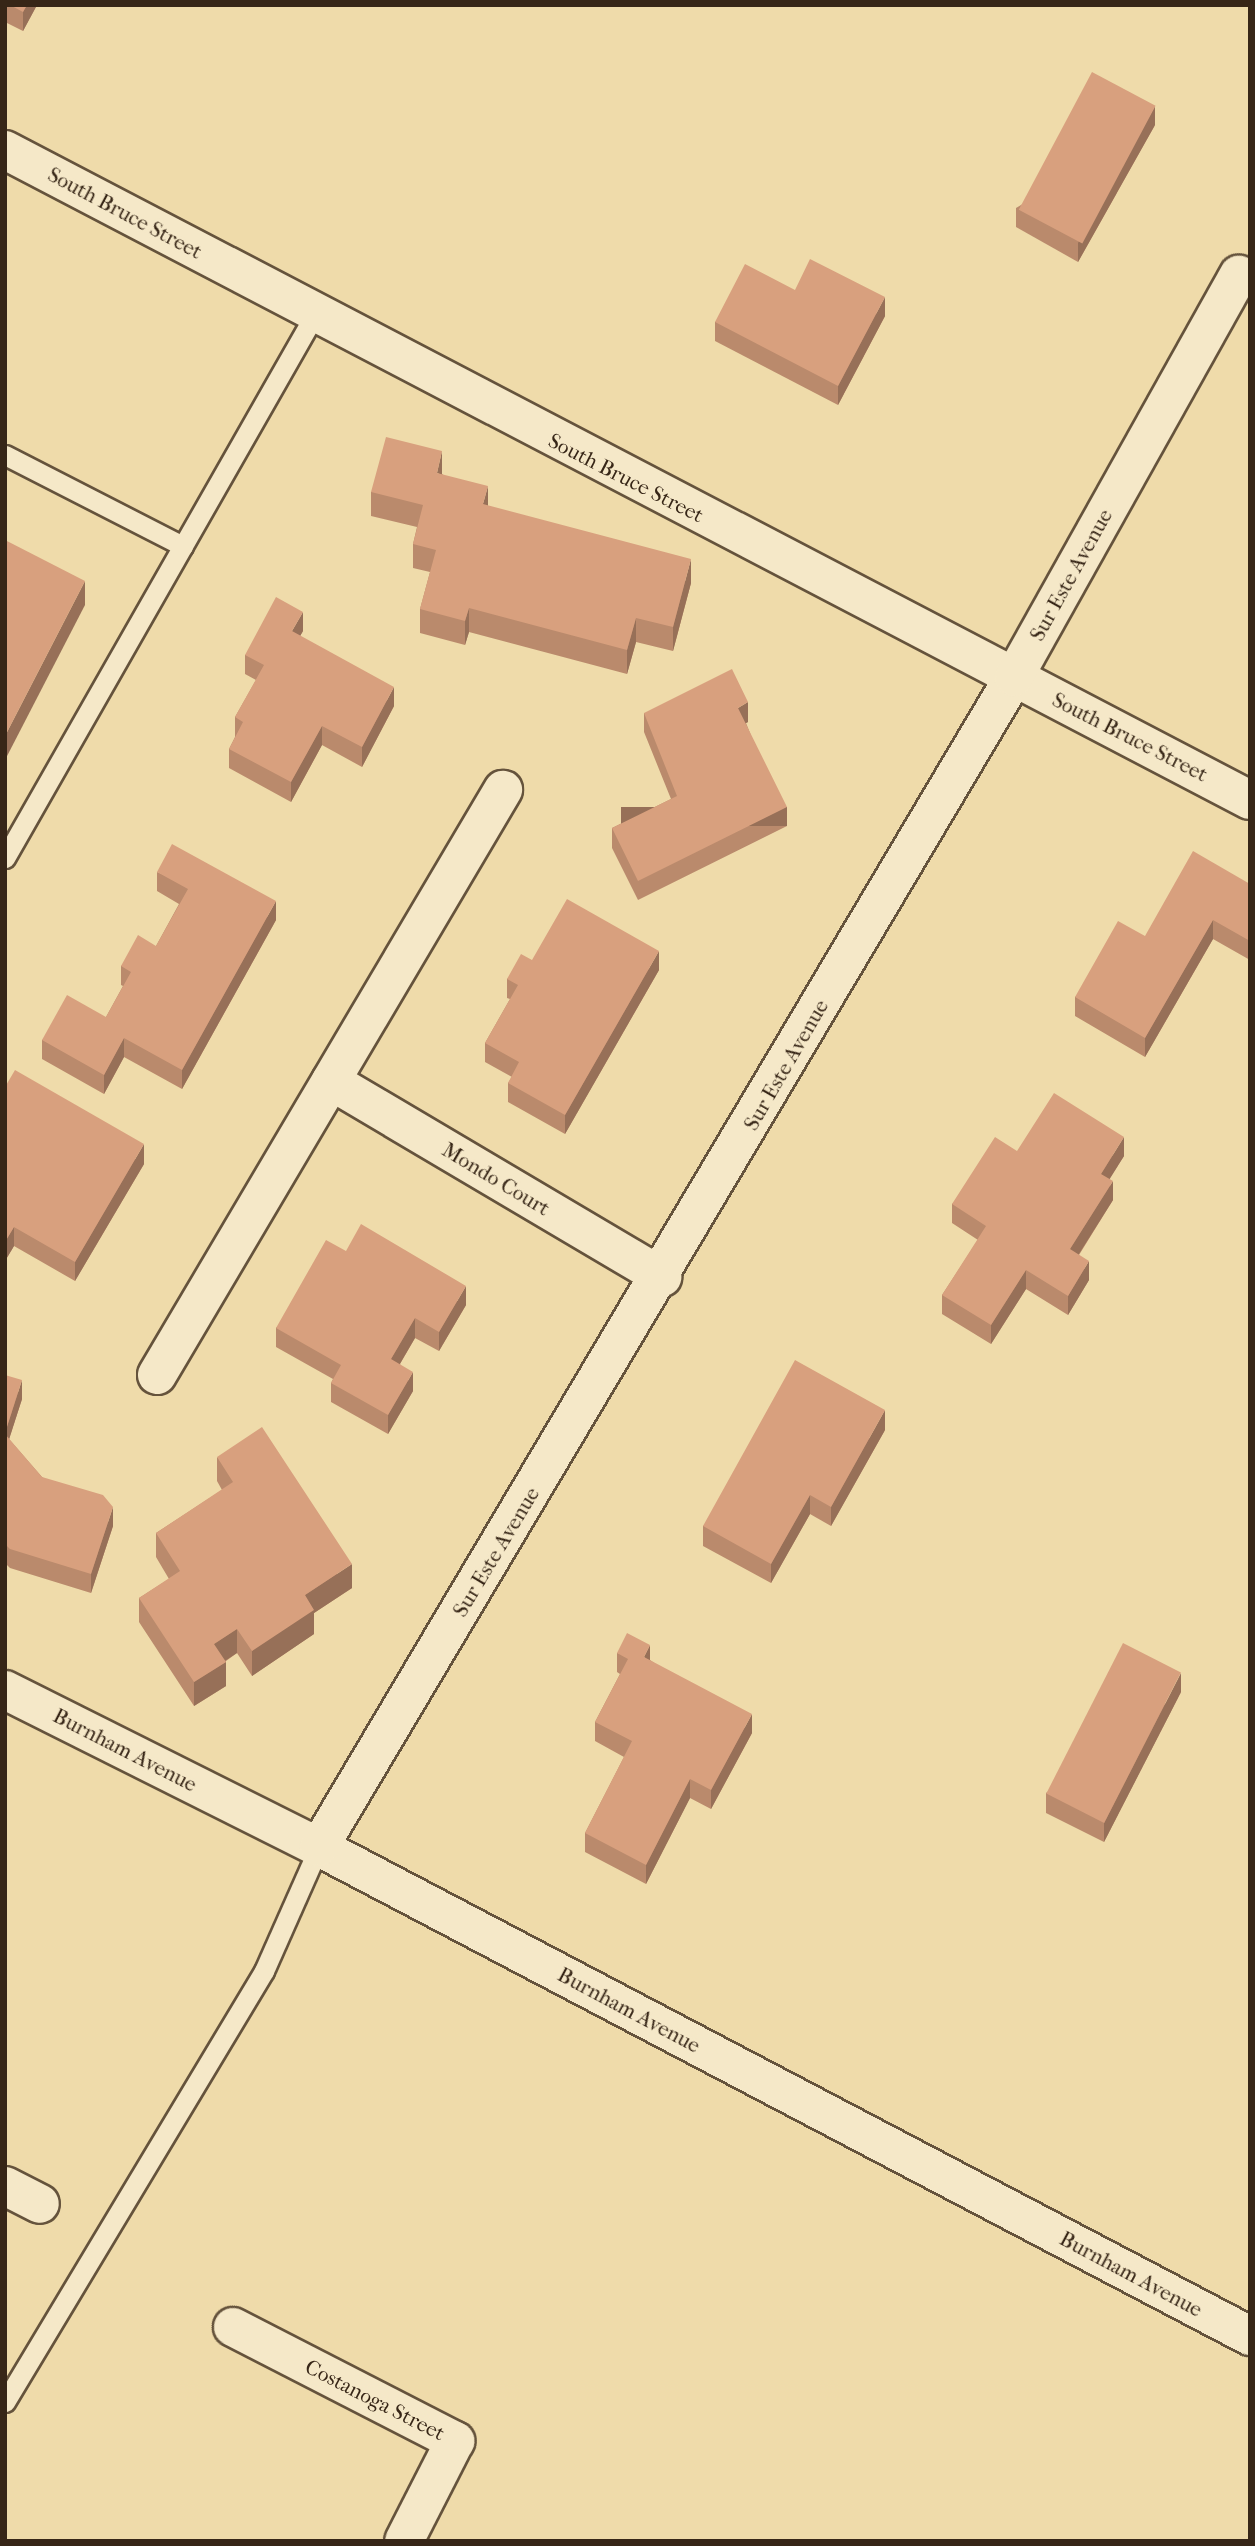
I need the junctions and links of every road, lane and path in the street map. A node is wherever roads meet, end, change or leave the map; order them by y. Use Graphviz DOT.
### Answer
graph roads {
  1 [pos="5,150"];
  2 [pos="1239,275"];
  3 [pos="315,314"];
  4 [pos="5,455"];
  5 [pos="183,547"];
  6 [pos="1014,677"];
  7 [pos="503,790"];
  8 [pos="1250,800"];
  9 [pos="5,858"];
  10 [pos="331,1082"];
  11 [pos="662,1277"];
  12 [pos="156,1375"];
  13 [pos="5,1690"];
  14 [pos="319,1847"];
  15 [pos="5,2186"];
  16 [pos="40,2203"];
  17 [pos="233,2327"];
  18 [pos="1250,2336"];
  19 [pos="5,2402"];
  20 [pos="404,2541"];
  1 -- 3 [label="street, South Bruce Street"];
  2 -- 6 [label="street, Sur Este Avenue"];
  3 -- 5 [label="lane"];
  3 -- 6 [label="street, South Bruce Street"];
  4 -- 5 [label="lane"];
  5 -- 9 [label="lane"];
  6 -- 8 [label="street, South Bruce Street"];
  6 -- 11 [label="street, Sur Este Avenue"];
  7 -- 10 [label="street"];
  10 -- 11 [label="street, Mondo Court"];
  10 -- 12 [label="street"];
  11 -- 14 [label="street, Sur Este Avenue"];
  13 -- 14 [label="street, Burnham Avenue"];
  14 -- 18 [label="street, Burnham Avenue"];
  14 -- 19 [label="lane"];
  15 -- 16 [label="street"];
  17 -- 20 [label="street, Costanoga Street"];
}
